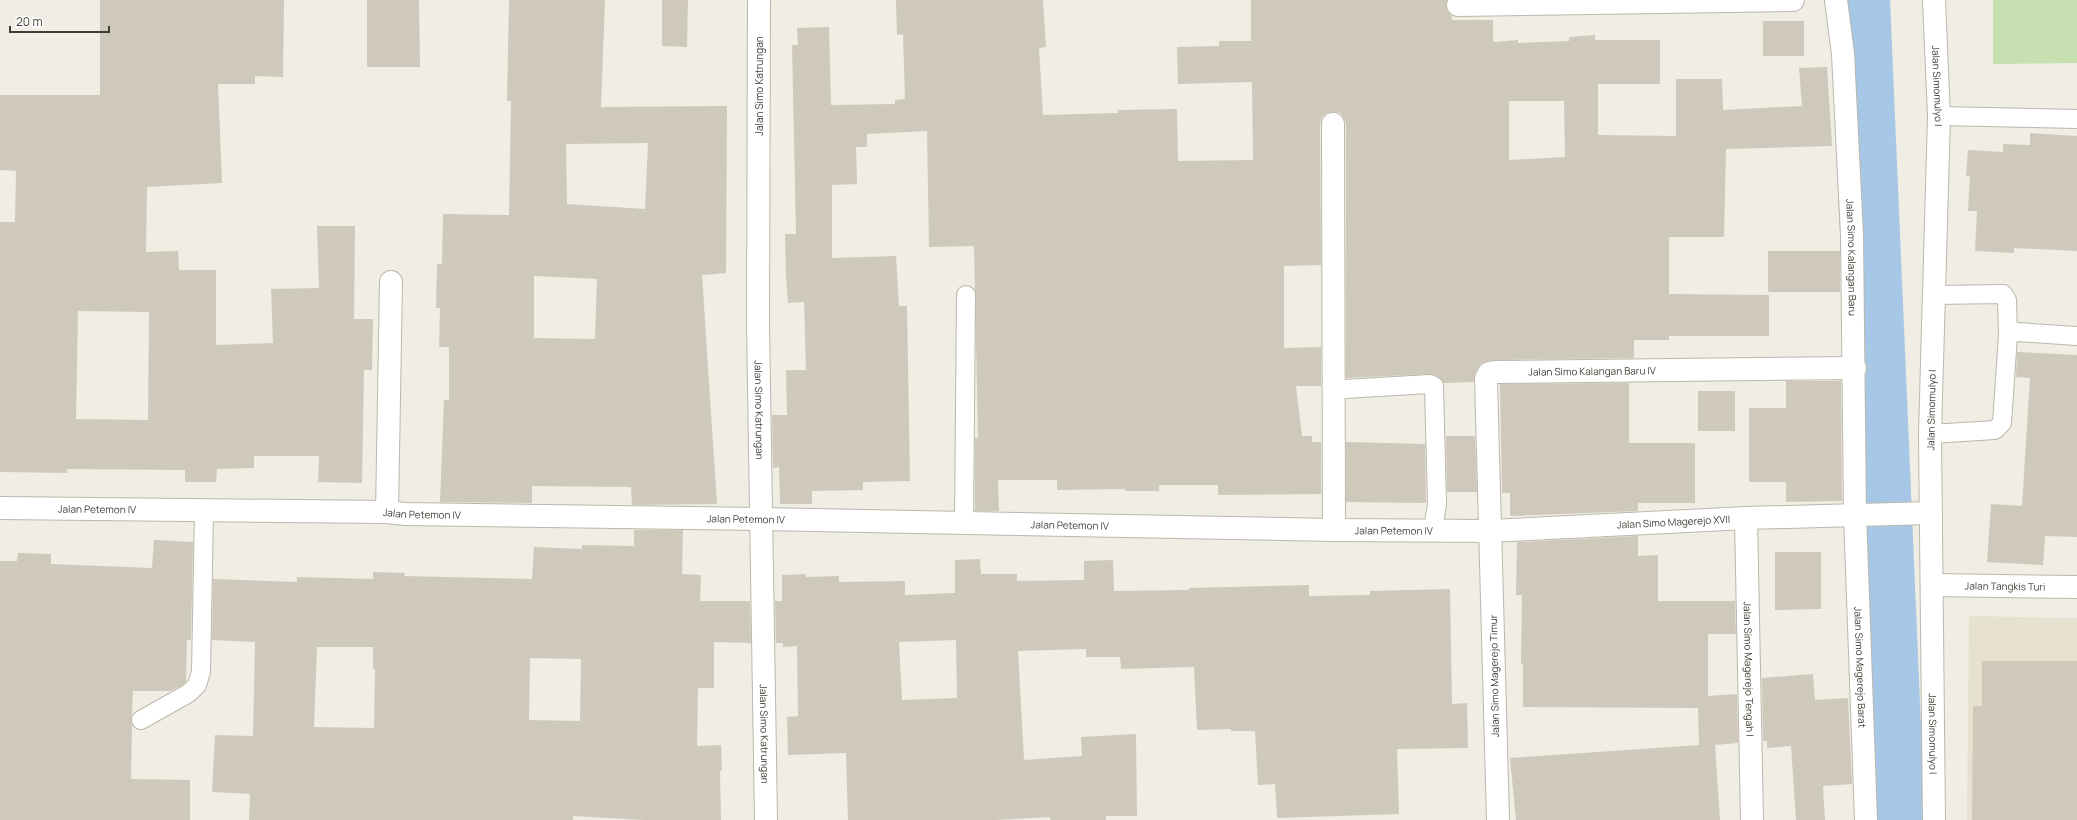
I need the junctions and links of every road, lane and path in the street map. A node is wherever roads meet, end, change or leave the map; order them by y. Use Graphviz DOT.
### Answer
graph roads {
  1 [pos="759,0"];
  2 [pos="1793,0"];
  3 [pos="1836,0"];
  4 [pos="1934,0"];
  5 [pos="1458,5"];
  6 [pos="1939,116"];
  7 [pos="2077,119"];
  8 [pos="1333,124"];
  9 [pos="391,282"];
  10 [pos="966,295"];
  11 [pos="1934,295"];
  12 [pos="2008,335"];
  13 [pos="2077,336"];
  14 [pos="1855,368"];
  15 [pos="1344,389"];
  16 [pos="1930,434"];
  17 [pos="0,508"];
  18 [pos="204,511"];
  19 [pos="387,512"];
  20 [pos="1932,513"];
  21 [pos="1860,514"];
  22 [pos="1746,518"];
  23 [pos="760,519"];
  24 [pos="964,524"];
  25 [pos="1334,530"];
  26 [pos="1433,530"];
  27 [pos="1491,531"];
  28 [pos="1932,585"];
  29 [pos="2077,587"];
  30 [pos="141,720"];
  31 [pos="766,820"];
  32 [pos="1498,820"];
  33 [pos="1752,820"];
  34 [pos="1866,820"];
  35 [pos="1934,820"];
  1 -- 23 [label="street, Jalan Simo Katrungan"];
  2 -- 5 [label="street"];
  3 -- 14 [label="street, Jalan Simo Kalangan Baru"];
  4 -- 6 [label="street, Jalan Simomulyo I"];
  6 -- 7 [label="lane"];
  6 -- 11 [label="street, Jalan Simomulyo I"];
  8 -- 25 [label="street"];
  9 -- 19 [label="street"];
  10 -- 24 [label="lane"];
  11 -- 12 [label="lane"];
  11 -- 16 [label="street, Jalan Simomulyo I"];
  12 -- 13 [label="lane"];
  12 -- 16 [label="lane"];
  14 -- 21 [label="street, Jalan Simo Kalangan Baru"];
  14 -- 27 [label="street, Jalan Simo Kalangan Baru IV"];
  15 -- 26 [label="lane"];
  16 -- 20 [label="street, Jalan Simomulyo I"];
  17 -- 18 [label="street, Jalan Petemon IV"];
  18 -- 19 [label="street, Jalan Petemon IV"];
  18 -- 30 [label="lane"];
  19 -- 23 [label="street, Jalan Petemon IV"];
  20 -- 21 [label="street, Jalan Simo Magerejo XVII"];
  20 -- 28 [label="street, Jalan Simomulyo I"];
  21 -- 22 [label="street, Jalan Simo Magerejo XVII"];
  21 -- 34 [label="street, Jalan Simo Magerejo Barat"];
  22 -- 27 [label="street, Jalan Simo Magerejo XVII"];
  22 -- 33 [label="street, Jalan Simo Magerejo Tengah I"];
  23 -- 24 [label="street, Jalan Petemon IV"];
  23 -- 31 [label="street, Jalan Simo Katrungan"];
  24 -- 25 [label="street, Jalan Petemon IV"];
  25 -- 26 [label="street, Jalan Petemon IV"];
  26 -- 27 [label="street, Jalan Petemon IV"];
  27 -- 32 [label="street, Jalan Simo Magerejo Timur"];
  28 -- 29 [label="street, Jalan Tangkis Turi"];
  28 -- 35 [label="street, Jalan Simomulyo I"];
}
